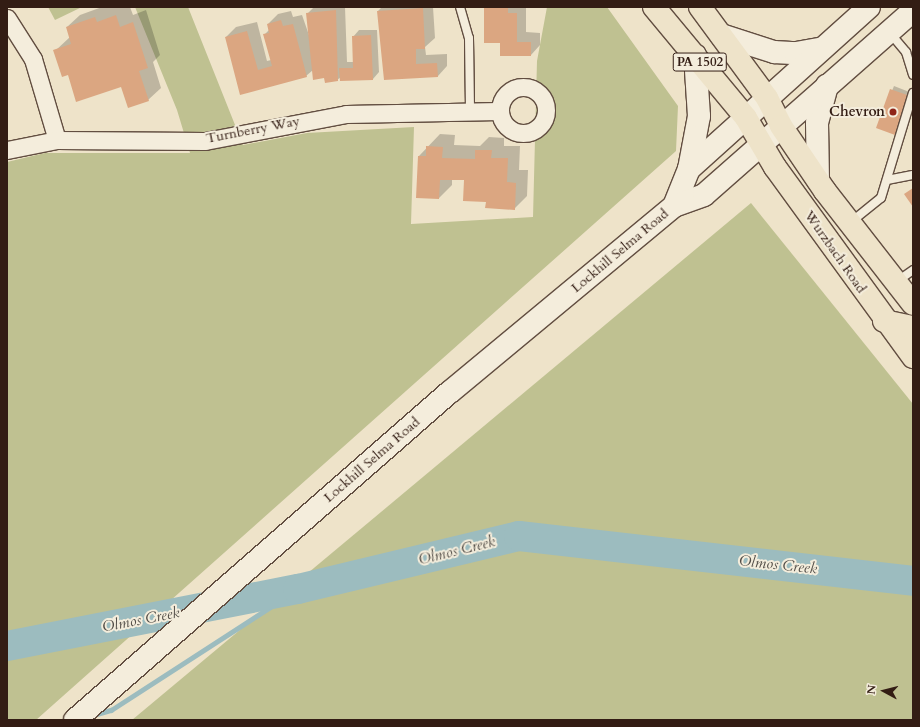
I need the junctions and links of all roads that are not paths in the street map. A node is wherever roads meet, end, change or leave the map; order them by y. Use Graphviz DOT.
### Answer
graph roads {
  1 [pos="460,7"];
  2 [pos="654,7"];
  3 [pos="700,7"];
  4 [pos="870,7"];
  5 [pos="913,11"];
  6 [pos="7,18"];
  7 [pos="889,32"];
  8 [pos="722,34"];
  9 [pos="822,48"];
  10 [pos="695,55"];
  11 [pos="911,64"];
  12 [pos="913,75"];
  13 [pos="828,84"];
  14 [pos="913,94"];
  15 [pos="767,98"];
  16 [pos="499,111"];
  17 [pos="470,113"];
  18 [pos="746,118"];
  19 [pos="781,126"];
  20 [pos="57,140"];
  21 [pos="760,145"];
  22 [pos="7,150"];
  23 [pos="689,168"];
  24 [pos="913,175"];
  25 [pos="818,180"];
  26 [pos="887,180"];
  27 [pos="674,206"];
  28 [pos="849,224"];
  29 [pos="913,270"];
  30 [pos="896,283"];
  31 [pos="913,304"];
  32 [pos="884,321"];
  33 [pos="913,327"];
  34 [pos="913,357"];
  35 [pos="75,720"];
  1 -- 17 [label="lane"];
  2 -- 10 [label="main road, PA 1502"];
  3 -- 8 [label="main road, PA 1502"];
  4 -- 9 [label="main road, Lockhill Selma Road"];
  5 -- 7 [label="main road, Lockhill Selma Road"];
  6 -- 20 [label="street"];
  7 -- 11 [label="lane"];
  7 -- 13 [label="main road, Lockhill Selma Road"];
  8 -- 9 [label="main road"];
  8 -- 15 [label="main road, PA 1502"];
  9 -- 15 [label="main road, Lockhill Selma Road"];
  10 -- 18 [label="main road, PA 1502"];
  10 -- 23 [label="main road"];
  11 -- 12 [label="lane"];
  13 -- 19 [label="main road, Lockhill Selma Road"];
  13 -- 25 [label="main road"];
  14 -- 26 [label="lane"];
  15 -- 18 [label="main road, Lockhill Selma Road"];
  15 -- 19 [label="main road, PA 1502"];
  16 -- 17 [label="street, Turnberry Way"];
  17 -- 20 [label="street, Turnberry Way"];
  18 -- 21 [label="main road, PA 1502"];
  18 -- 23 [label="main road, Lockhill Selma Road"];
  19 -- 21 [label="main road, Lockhill Selma Road"];
  19 -- 25 [label="main road, Wurzbach Road"];
  20 -- 22 [label="street, Turnberry Way"];
  21 -- 27 [label="main road, Lockhill Selma Road"];
  21 -- 32 [label="main road, Wurzbach Road"];
  23 -- 27 [label="main road, Lockhill Selma Road"];
  24 -- 26 [label="lane"];
  25 -- 28 [label="main road, Wurzbach Road"];
  26 -- 28 [label="lane"];
  27 -- 35 [label="main road, Lockhill Selma Road"];
  28 -- 30 [label="main road, Wurzbach Road"];
  29 -- 30 [label="lane"];
  30 -- 31 [label="main road, Wurzbach Road"];
  32 -- 33 [label="main road"];
  32 -- 34 [label="main road, Wurzbach Road"];
}
